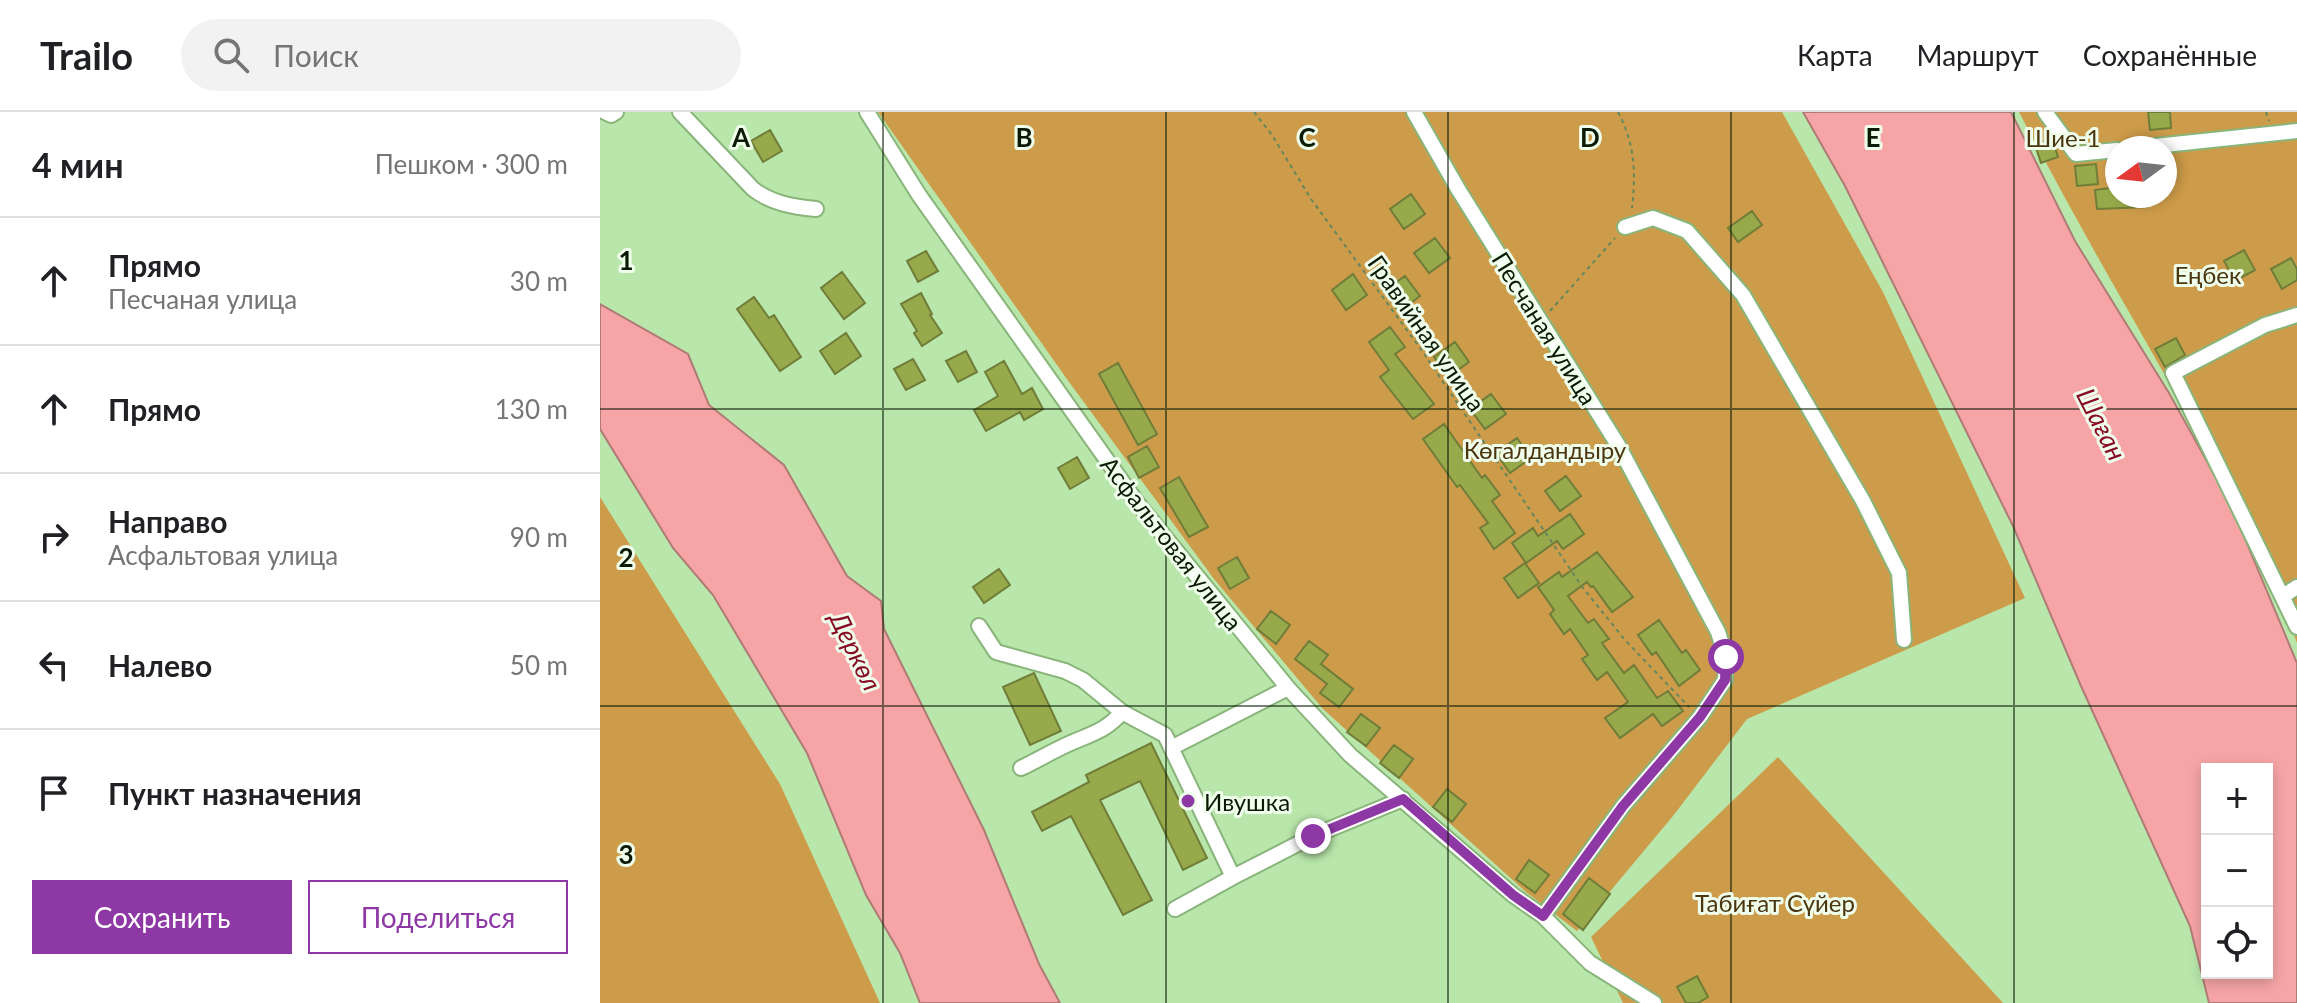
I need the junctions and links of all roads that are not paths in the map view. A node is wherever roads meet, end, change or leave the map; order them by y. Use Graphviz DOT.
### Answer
graph roads {
  1 [pos="605,112"];
  2 [pos="616,112"];
  3 [pos="680,112"];
  4 [pos="867,112"];
  5 [pos="1414,112"];
  6 [pos="2045,112"];
  7 [pos="2297,131"];
  8 [pos="2177,144"];
  9 [pos="2105,151"];
  10 [pos="816,209"];
  11 [pos="1625,227"];
  12 [pos="2297,315"];
  13 [pos="2297,587"];
  14 [pos="2283,596"];
  15 [pos="979,626"];
  16 [pos="2297,627"];
  17 [pos="1904,640"];
  18 [pos="1288,688"];
  19 [pos="1122,712"];
  20 [pos="1171,748"];
  21 [pos="1021,768"];
  22 [pos="1403,799"];
  23 [pos="1233,877"];
  24 [pos="1175,909"];
  25 [pos="1543,916"];
  26 [pos="1654,1003"];
  1 -- 2 [label="street"];
  3 -- 10 [label="street"];
  4 -- 18 [label="street, Асфальтовая улица"];
  5 -- 25 [label="street, Песчаная улица"];
  6 -- 9 [label="street"];
  7 -- 8 [label="street"];
  11 -- 17 [label="street"];
  12 -- 14 [label="street"];
  13 -- 14 [label="street"];
  14 -- 16 [label="street"];
  15 -- 19 [label="street"];
  18 -- 20 [label="street"];
  18 -- 22 [label="street, Асфальтовая улица"];
  19 -- 20 [label="street"];
  19 -- 21 [label="street"];
  20 -- 23 [label="street"];
  22 -- 23 [label="street"];
  22 -- 25 [label="street, Асфальтовая улица"];
  23 -- 24 [label="street"];
  25 -- 26 [label="street, Асфальтовая улица"];
}
